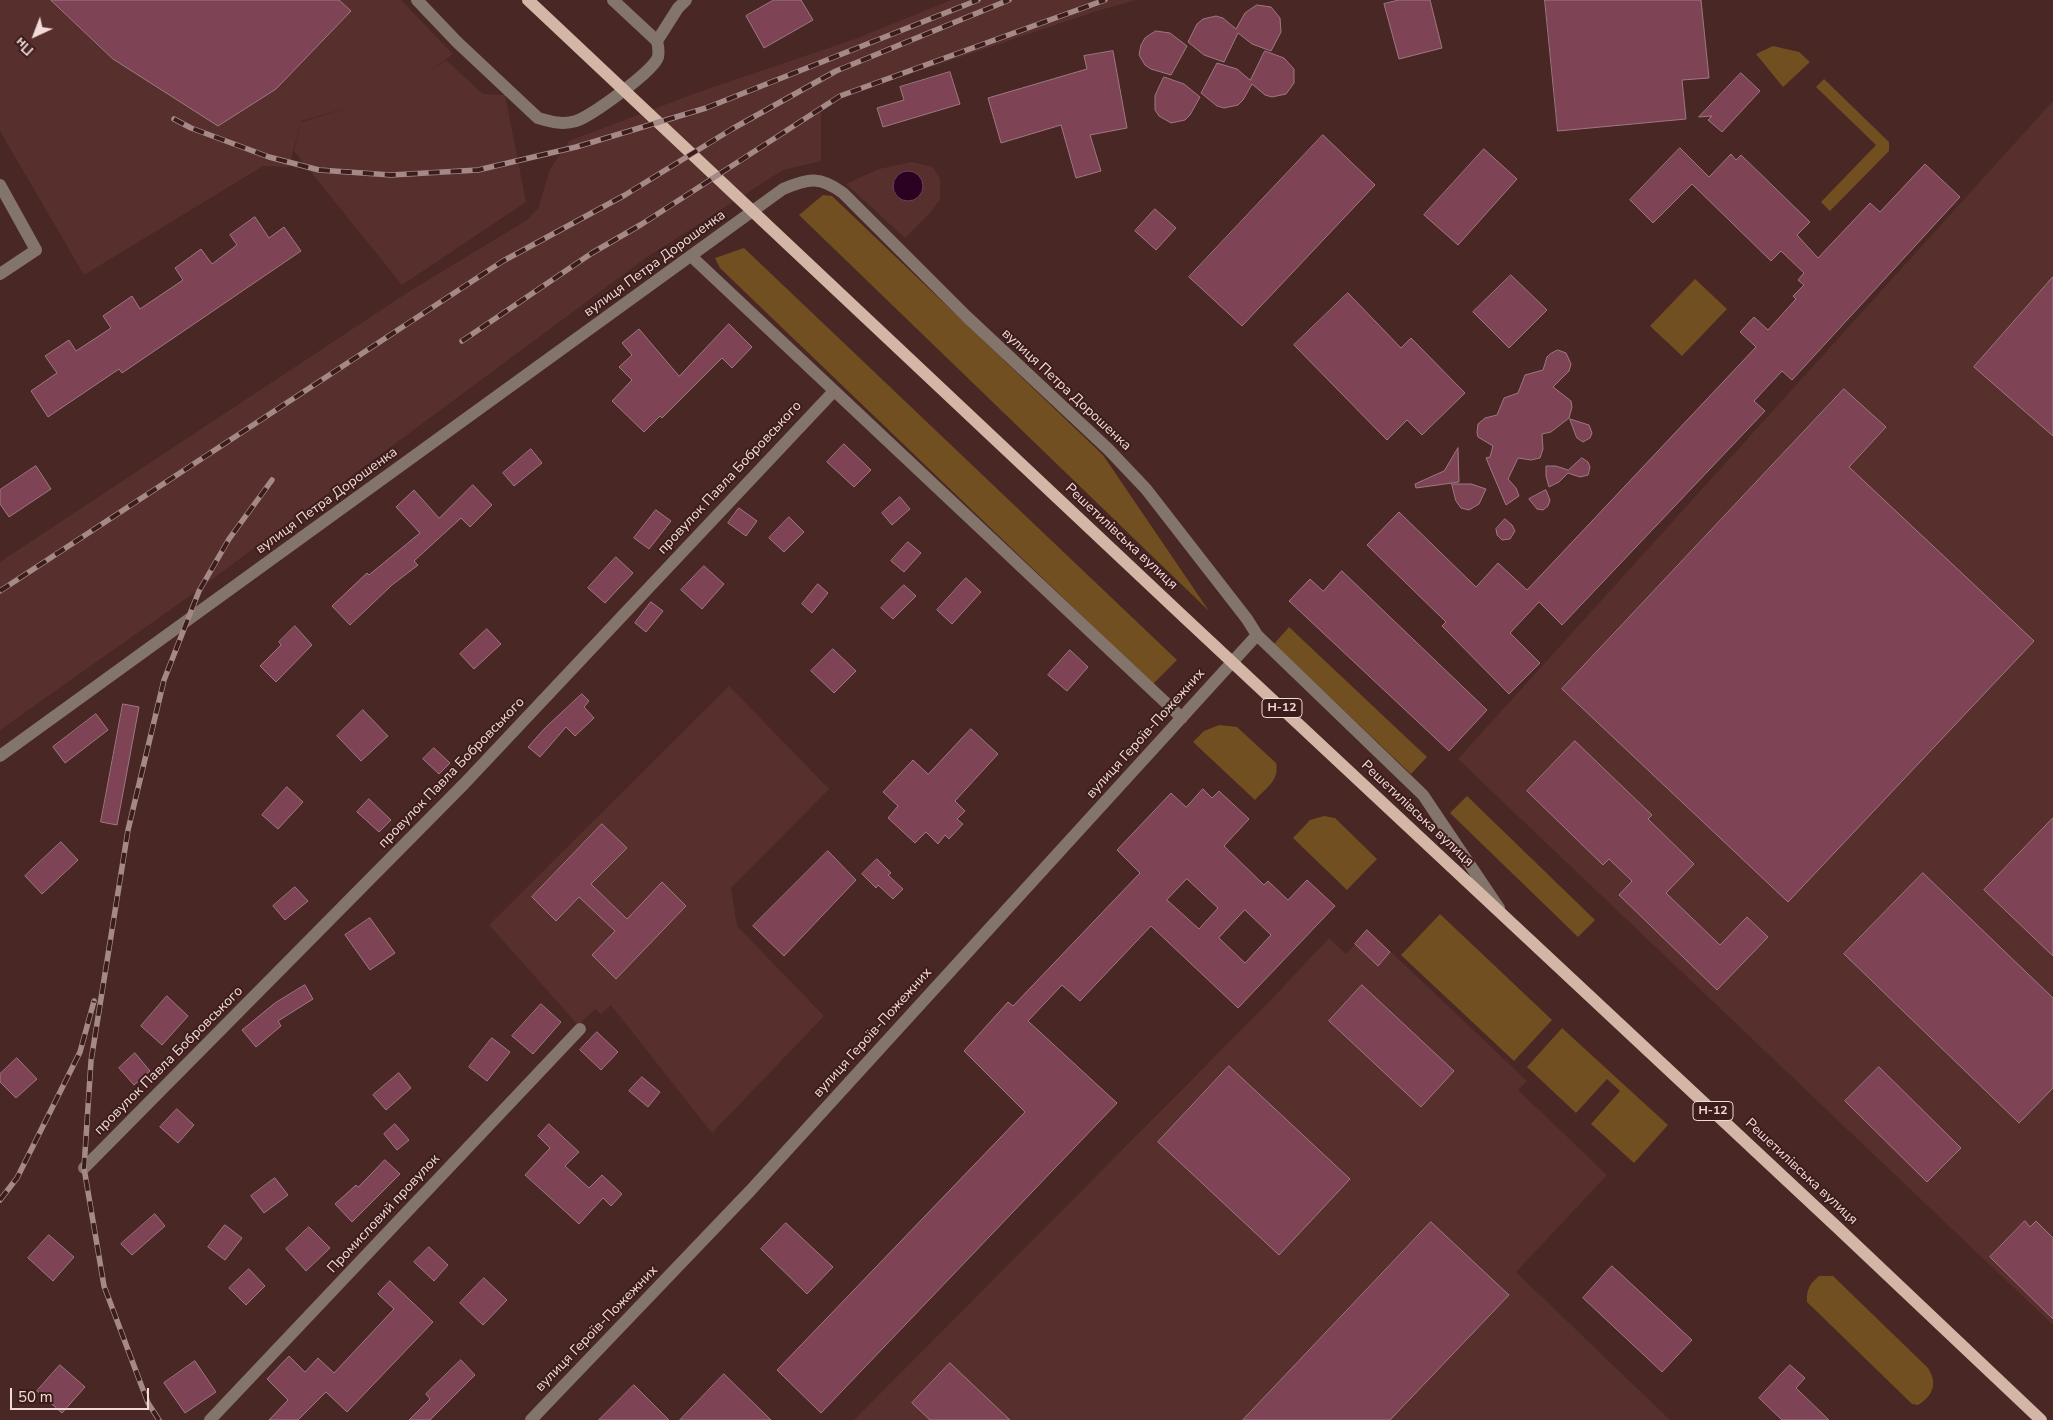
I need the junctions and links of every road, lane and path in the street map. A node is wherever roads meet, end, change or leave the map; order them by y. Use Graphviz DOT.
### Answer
graph roads {
  1 [pos="417,0"];
  2 [pos="528,0"];
  3 [pos="613,0"];
  4 [pos="686,0"];
  5 [pos="658,41"];
  6 [pos="0,185"];
  7 [pos="692,256"];
  8 [pos="0,274"];
  9 [pos="834,391"];
  10 [pos="1257,635"];
  11 [pos="1232,662"];
  12 [pos="1182,718"];
  13 [pos="0,756"];
  14 [pos="1505,917"];
  15 [pos="580,1029"];
  16 [pos="84,1168"];
  17 [pos="210,1420"];
  18 [pos="531,1420"];
  19 [pos="2041,1420"];
  1 -- 5 [label="street"];
  2 -- 11 [label="main road, Решетилівська вулиця"];
  3 -- 5 [label="street"];
  4 -- 5 [label="street"];
  6 -- 8 [label="street"];
  7 -- 9 [label="street"];
  7 -- 10 [label="street, вулиця Петра Дорошенка"];
  7 -- 13 [label="street, вулиця Петра Дорошенка"];
  9 -- 12 [label="street"];
  9 -- 16 [label="street, провулок Павла Бобровського"];
  10 -- 11 [label="street, вулиця Героїв-Пожежних"];
  10 -- 14 [label="street, вулиця Петра Дорошенка"];
  11 -- 12 [label="street, вулиця Героїв-Пожежних"];
  11 -- 14 [label="main road, Решетилівська вулиця / Н-12"];
  12 -- 18 [label="street, вулиця Героїв-Пожежних"];
  14 -- 19 [label="main road, Решетилівська вулиця / Н-12"];
  15 -- 17 [label="street, Промисловий провулок"];
}
